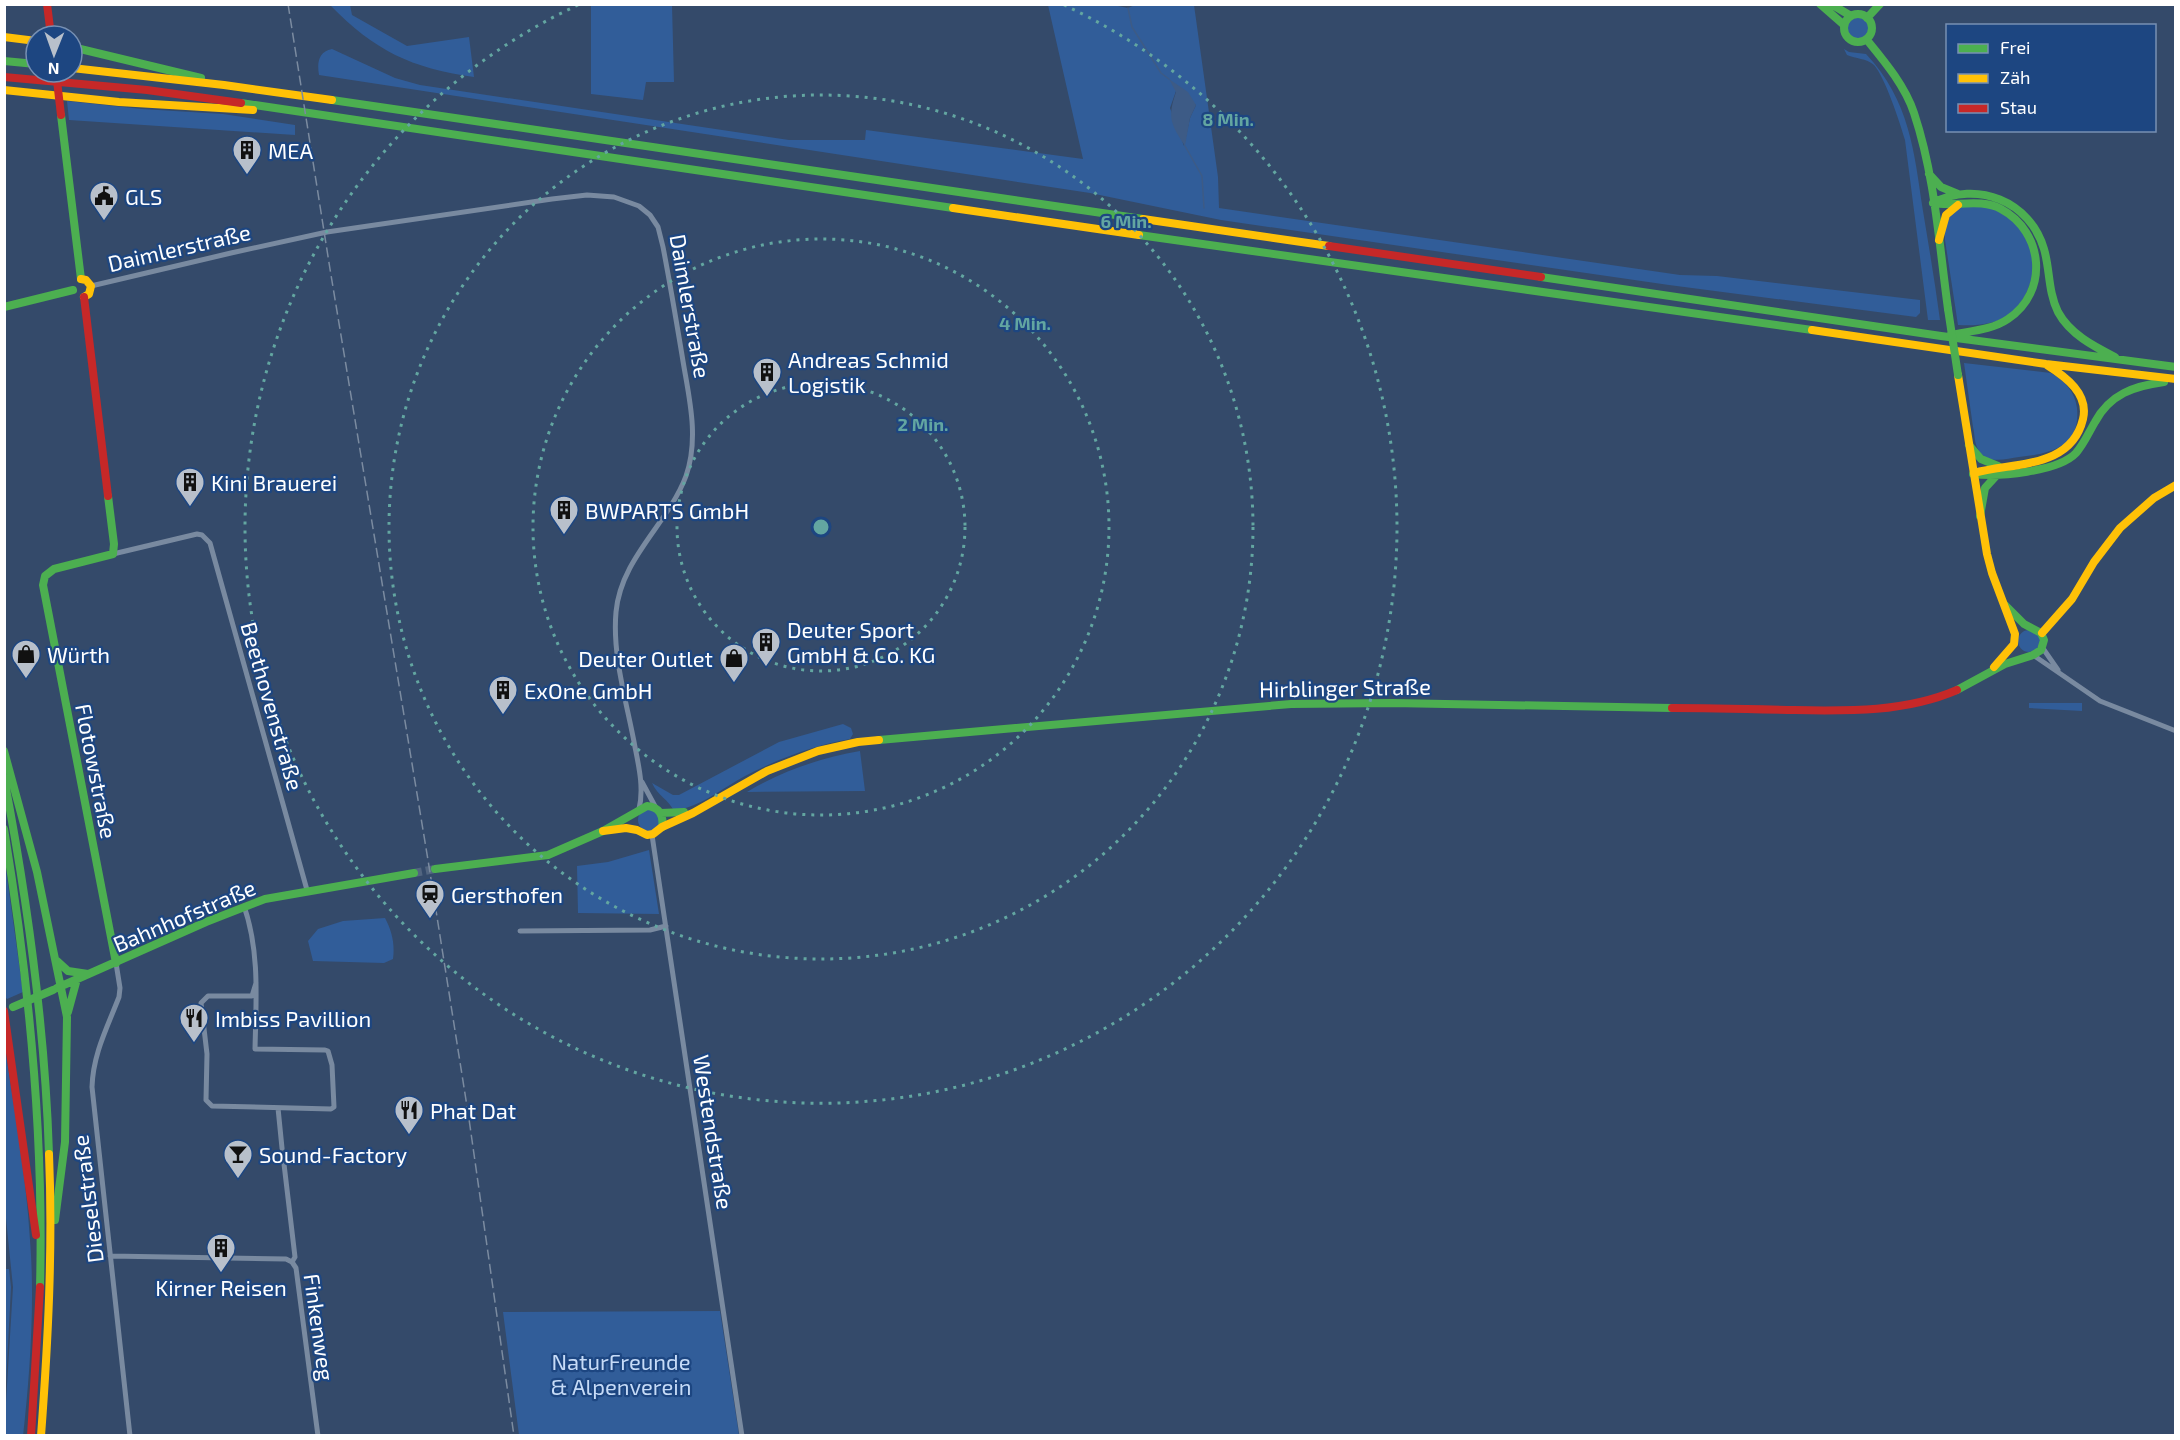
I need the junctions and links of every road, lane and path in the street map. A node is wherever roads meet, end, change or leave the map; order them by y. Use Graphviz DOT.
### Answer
graph roads {
  1 [pos="47,4"];
  2 [pos="1820,4"];
  3 [pos="1832,4"];
  4 [pos="1880,4"];
  5 [pos="1851,16"];
  6 [pos="1867,18"];
  7 [pos="50,24"];
  8 [pos="1844,25"];
  9 [pos="4,37"];
  10 [pos="24,40"];
  11 [pos="1867,40"];
  12 [pos="84,50"];
  13 [pos="4,61"];
  14 [pos="24,63"];
  15 [pos="84,69"];
  16 [pos="4,76"];
  17 [pos="57,84"];
  18 [pos="224,85"];
  19 [pos="6,90"];
  20 [pos="279,109"];
  21 [pos="1929,174"];
  22 [pos="1961,195"];
  23 [pos="1933,203"];
  24 [pos="1960,204"];
  25 [pos="1939,240"];
  26 [pos="81,279"];
  27 [pos="91,286"];
  28 [pos="73,290"];
  29 [pos="84,297"];
  30 [pos="4,307"];
  31 [pos="1941,336"];
  32 [pos="2120,359"];
  33 [pos="2046,364"];
  34 [pos="2175,367"];
  35 [pos="2175,380"];
  36 [pos="1969,445"];
  37 [pos="2000,466"];
  38 [pos="1973,474"];
  39 [pos="1996,476"];
  40 [pos="2175,485"];
  41 [pos="1980,516"];
  42 [pos="113,554"];
  43 [pos="2005,605"];
  44 [pos="2026,626"];
  45 [pos="2042,633"];
  46 [pos="2016,634"];
  47 [pos="2014,645"];
  48 [pos="2042,647"];
  49 [pos="2029,655"];
  50 [pos="1989,673"];
  51 [pos="2062,676"];
  52 [pos="2174,730"];
  53 [pos="4,751"];
  54 [pos="4,778"];
  55 [pos="640,778"];
  56 [pos="708,804"];
  57 [pos="659,810"];
  58 [pos="637,812"];
  59 [pos="662,826"];
  60 [pos="4,829"];
  61 [pos="638,830"];
  62 [pos="603,831"];
  63 [pos="652,835"];
  64 [pos="435,870"];
  65 [pos="414,873"];
  66 [pos="307,890"];
  67 [pos="244,906"];
  68 [pos="666,926"];
  69 [pos="520,931"];
  70 [pos="57,961"];
  71 [pos="116,963"];
  72 [pos="88,974"];
  73 [pos="77,979"];
  74 [pos="256,984"];
  75 [pos="62,986"];
  76 [pos="4,1011"];
  77 [pos="67,1017"];
  78 [pos="6,1037"];
  79 [pos="278,1108"];
  80 [pos="282,1148"];
  81 [pos="284,1164"];
  82 [pos="50,1243"];
  83 [pos="110,1256"];
  84 [pos="292,1262"];
  85 [pos="40,1266"];
  86 [pos="31,1436"];
  87 [pos="41,1436"];
  88 [pos="130,1436"];
  89 [pos="318,1436"];
  90 [pos="742,1436"];
  1 -- 7 [label="main road"];
  2 -- 8 [label="main road"];
  3 -- 5 [label="main road"];
  4 -- 6 [label="main road"];
  5 -- 6 [label="main road"];
  5 -- 8 [label="main road"];
  6 -- 11 [label="main road"];
  8 -- 11 [label="main road"];
  9 -- 10 [label="main road"];
  11 -- 21 [label="main road"];
  12 -- 18 [label="main road"];
  13 -- 14 [label="main road"];
  15 -- 18 [label="main road"];
  16 -- 20 [label="main road"];
  17 -- 26 [label="main road, bridge"];
  18 -- 31 [label="main road"];
  19 -- 20 [label="main road"];
  20 -- 33 [label="main road"];
  21 -- 22 [label="main road"];
  21 -- 23 [label="main road"];
  22 -- 23 [label="main road"];
  22 -- 32 [label="main road"];
  23 -- 24 [label="main road"];
  23 -- 25 [label="main road"];
  24 -- 25 [label="main road"];
  24 -- 31 [label="main road"];
  25 -- 36 [label="main road, bridge"];
  26 -- 27 [label="main road"];
  26 -- 28 [label="main road"];
  27 -- 29 [label="main road"];
  27 -- 55 [label="street, Daimlerstraße"];
  28 -- 29 [label="main road"];
  28 -- 30 [label="main road"];
  29 -- 42 [label="main road"];
  31 -- 32 [label="main road"];
  32 -- 34 [label="main road"];
  33 -- 35 [label="main road"];
  33 -- 37 [label="main road"];
  35 -- 39 [label="main road"];
  36 -- 37 [label="main road"];
  36 -- 38 [label="main road"];
  37 -- 38 [label="main road"];
  38 -- 39 [label="main road"];
  38 -- 41 [label="main road"];
  39 -- 41 [label="main road"];
  40 -- 45 [label="main road"];
  41 -- 43 [label="main road"];
  42 -- 66 [label="street, Beethovenstraße"];
  42 -- 71 [label="main road, Flotowstraße"];
  43 -- 44 [label="main road"];
  43 -- 46 [label="main road"];
  44 -- 45 [label="main road"];
  44 -- 46 [label="main road"];
  45 -- 48 [label="main road"];
  46 -- 47 [label="main road"];
  47 -- 49 [label="main road"];
  47 -- 50 [label="main road"];
  48 -- 49 [label="main road"];
  48 -- 51 [label="street"];
  49 -- 50 [label="main road, Hirblinger Straße"];
  49 -- 51 [label="street"];
  50 -- 56 [label="main road, Hirblinger Straße"];
  51 -- 52 [label="street"];
  53 -- 70 [label="main road"];
  54 -- 82 [label="main road"];
  55 -- 57 [label="street, Daimlerstraße"];
  55 -- 58 [label="street, Daimlerstraße"];
  56 -- 57 [label="main road, Hirblinger Straße"];
  56 -- 59 [label="main road, Hirblinger Straße"];
  57 -- 58 [label="main road, Hirblinger Straße"];
  57 -- 59 [label="main road"];
  58 -- 61 [label="main road"];
  58 -- 62 [label="main road, Hirblinger Straße"];
  59 -- 63 [label="main road, Hirblinger Straße"];
  60 -- 85 [label="main road"];
  61 -- 62 [label="main road, Hirblinger Straße"];
  61 -- 63 [label="main road, Hirblinger Straße"];
  62 -- 64 [label="main road, Hirblinger Straße"];
  63 -- 68 [label="street, Westendstraße"];
  65 -- 66 [label="main road, Bahnhofstraße"];
  66 -- 67 [label="main road, Bahnhofstraße"];
  67 -- 71 [label="main road, Bahnhofstraße"];
  67 -- 74 [label="street"];
  68 -- 69 [label="street"];
  68 -- 90 [label="street, Westendstraße"];
  70 -- 72 [label="main road"];
  70 -- 75 [label="main road"];
  71 -- 72 [label="main road, Bahnhofstraße"];
  71 -- 83 [label="street, Dieselstraße"];
  72 -- 73 [label="main road, Bahnhofstraße"];
  73 -- 75 [label="main road, Bahnhofstraße"];
  73 -- 77 [label="main road"];
  74 -- 79 [label="street"];
  74 -- 79 [label="street"];
  75 -- 76 [label="main road, Bahnhofstraße, bridge"];
  75 -- 77 [label="main road"];
  76 -- 78 [label="main road"];
  77 -- 82 [label="main road"];
  78 -- 85 [label="main road"];
  79 -- 80 [label="street"];
  81 -- 84 [label="street"];
  82 -- 87 [label="main road"];
  83 -- 84 [label="street, Finkenweg"];
  83 -- 88 [label="street, Dieselstraße"];
  84 -- 89 [label="street, Finkenweg"];
  85 -- 86 [label="main road"];
}
